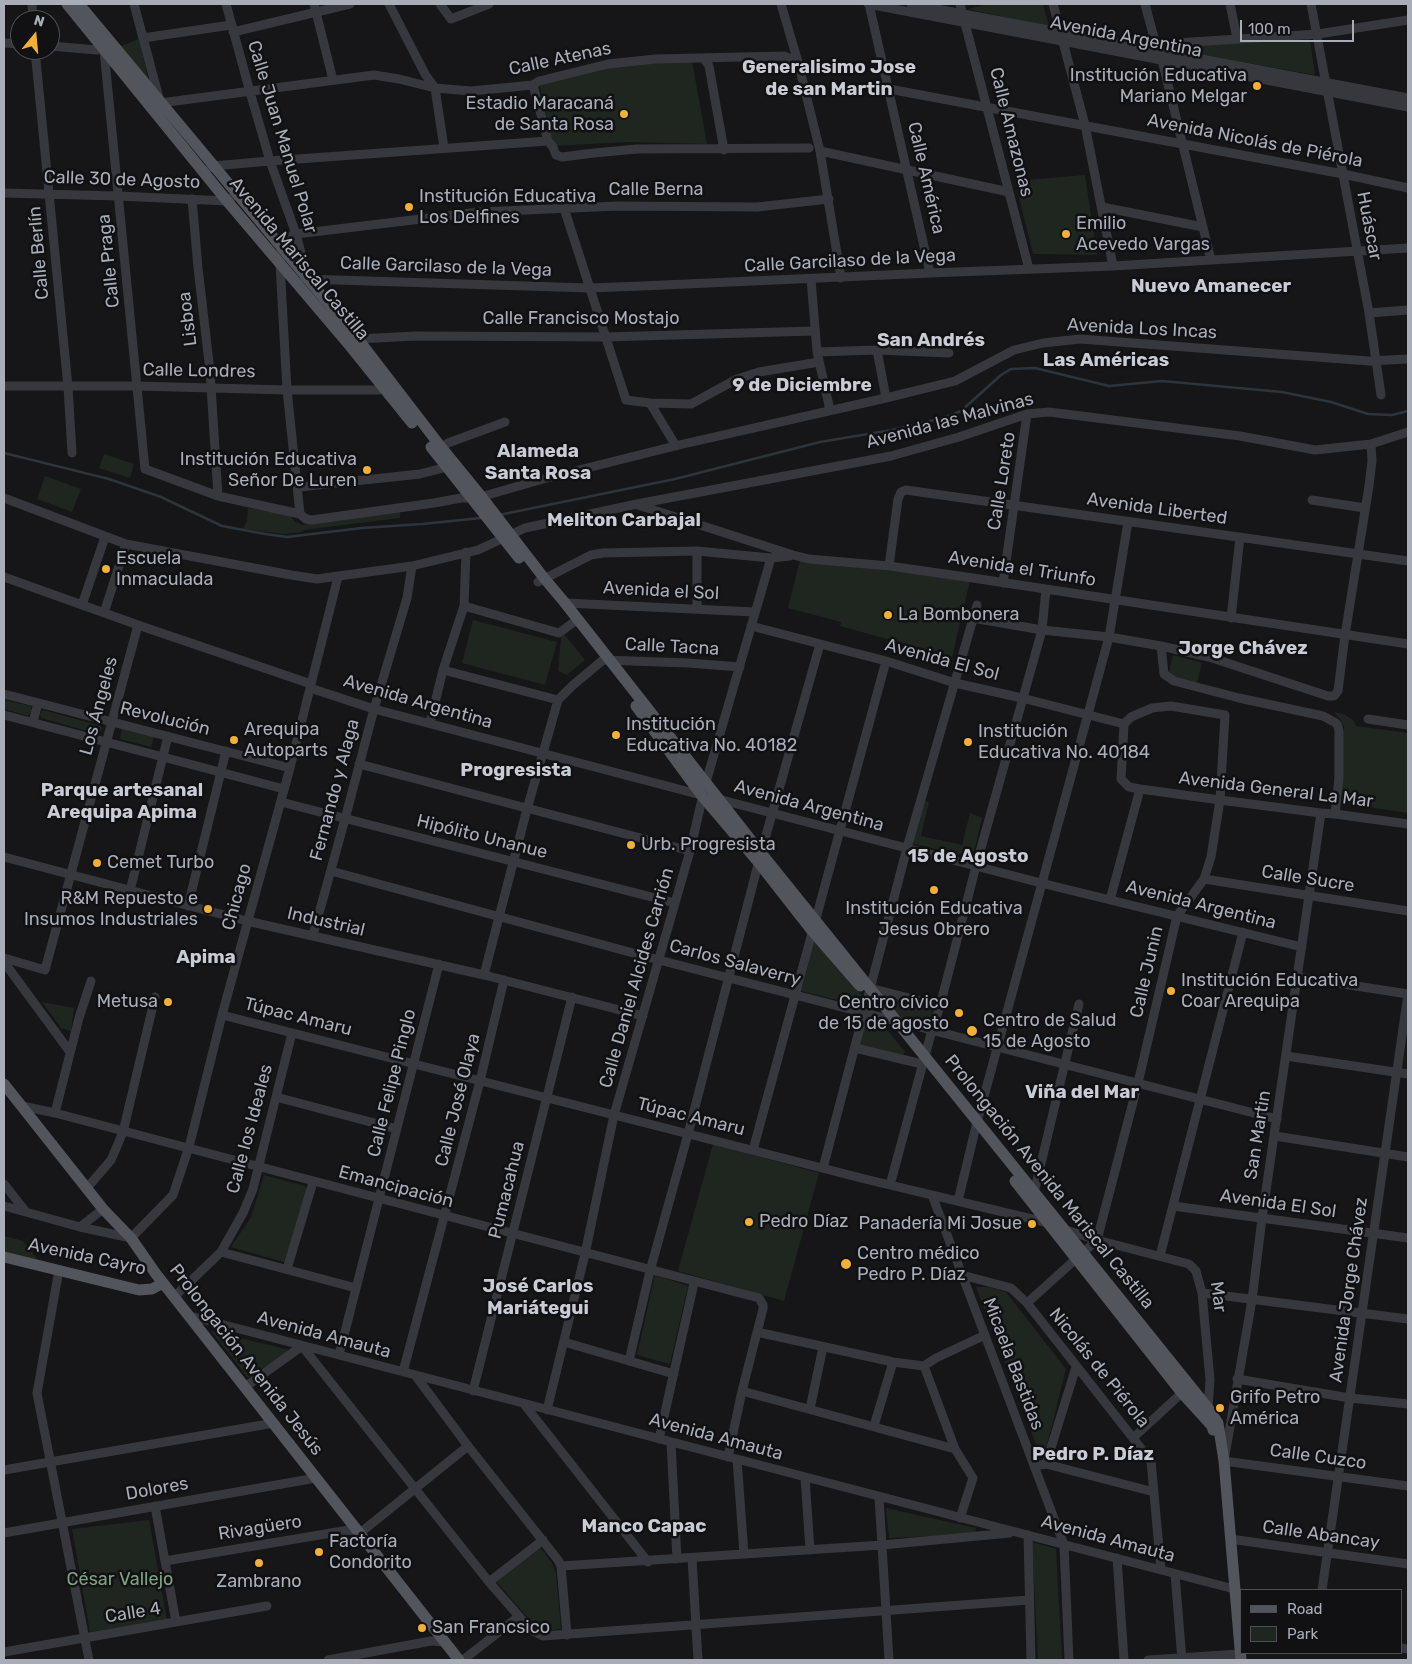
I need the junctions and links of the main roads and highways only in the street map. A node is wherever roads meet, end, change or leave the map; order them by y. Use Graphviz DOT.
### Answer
graph roads {
  1 [pos="67,4"];
  2 [pos="79,4"];
  3 [pos="108,48"];
  4 [pos="232,198"];
  5 [pos="354,342"];
  6 [pos="438,450"];
  7 [pos="477,497"];
  8 [pos="503,531"];
  9 [pos="541,580"];
  10 [pos="575,621"];
  11 [pos="607,661"];
  12 [pos="760,858"];
  13 [pos="870,992"];
  14 [pos="4,1084"];
  15 [pos="1032,1196"];
  16 [pos="1079,1256"];
  17 [pos="4,1257"];
  18 [pos="162,1282"];
  19 [pos="1186,1389"];
  20 [pos="1224,1461"];
  21 [pos="1239,1625"];
  22 [pos="1240,1657"];
  23 [pos="461,1660"];
  1 -- 3 [label="main road, Avenida Mariscal Castilla"];
  2 -- 3 [label="main road, Avenida Mariscal Castilla"];
  3 -- 4 [label="main road, Avenida Mariscal Castilla"];
  4 -- 5 [label="main road, Avenida Mariscal Castilla"];
  4 -- 5 [label="main road, Avenida Mariscal Castilla"];
  5 -- 6 [label="main road, Avenida Mariscal Castilla"];
  6 -- 7 [label="main road, Avenida Mariscal Castilla"];
  6 -- 7 [label="main road, Avenida Mariscal Castilla"];
  7 -- 8 [label="main road, Avenida Mariscal Castilla"];
  8 -- 9 [label="main road, Prolongación Avenida Mariscal Castilla"];
  9 -- 10 [label="main road, Prolongación Avenida Mariscal Castilla"];
  9 -- 10 [label="main road, Prolongación Avenida Mariscal Castilla"];
  10 -- 11 [label="main road, Prolongación Avenida Mariscal Castilla"];
  11 -- 12 [label="main road, Prolongación Avenida Mariscal Castilla"];
  11 -- 12 [label="main road, Prolongación Avenida Mariscal Castilla"];
  12 -- 13 [label="main road, Prolongación Avenida Mariscal Castilla"];
  12 -- 13 [label="main road, Prolongación Avenida Mariscal Castilla"];
  13 -- 15 [label="main road, Prolongación Avenida Mariscal Castilla"];
  14 -- 18 [label="main road, Prolongación Avenida Jesús"];
  15 -- 16 [label="main road, Prolongación Avenida Mariscal Castilla"];
  15 -- 16 [label="main road, Prolongación Avenida Mariscal Castilla"];
  16 -- 19 [label="main road, Prolongación Avenida Mariscal Castilla"];
  17 -- 18 [label="main road, Avenida Cayro"];
  18 -- 23 [label="main road, Prolongación Avenida Jesús"];
  19 -- 20 [label="main road, Prolongación Avenida Mariscal Castilla"];
  19 -- 20 [label="main road, Prolongación Avenida Mariscal Castilla"];
  20 -- 21 [label="main road, Prolongación Avenida Mariscal Castilla"];
  21 -- 22 [label="main road, Prolongación Avenida Mariscal Castilla"];
}
